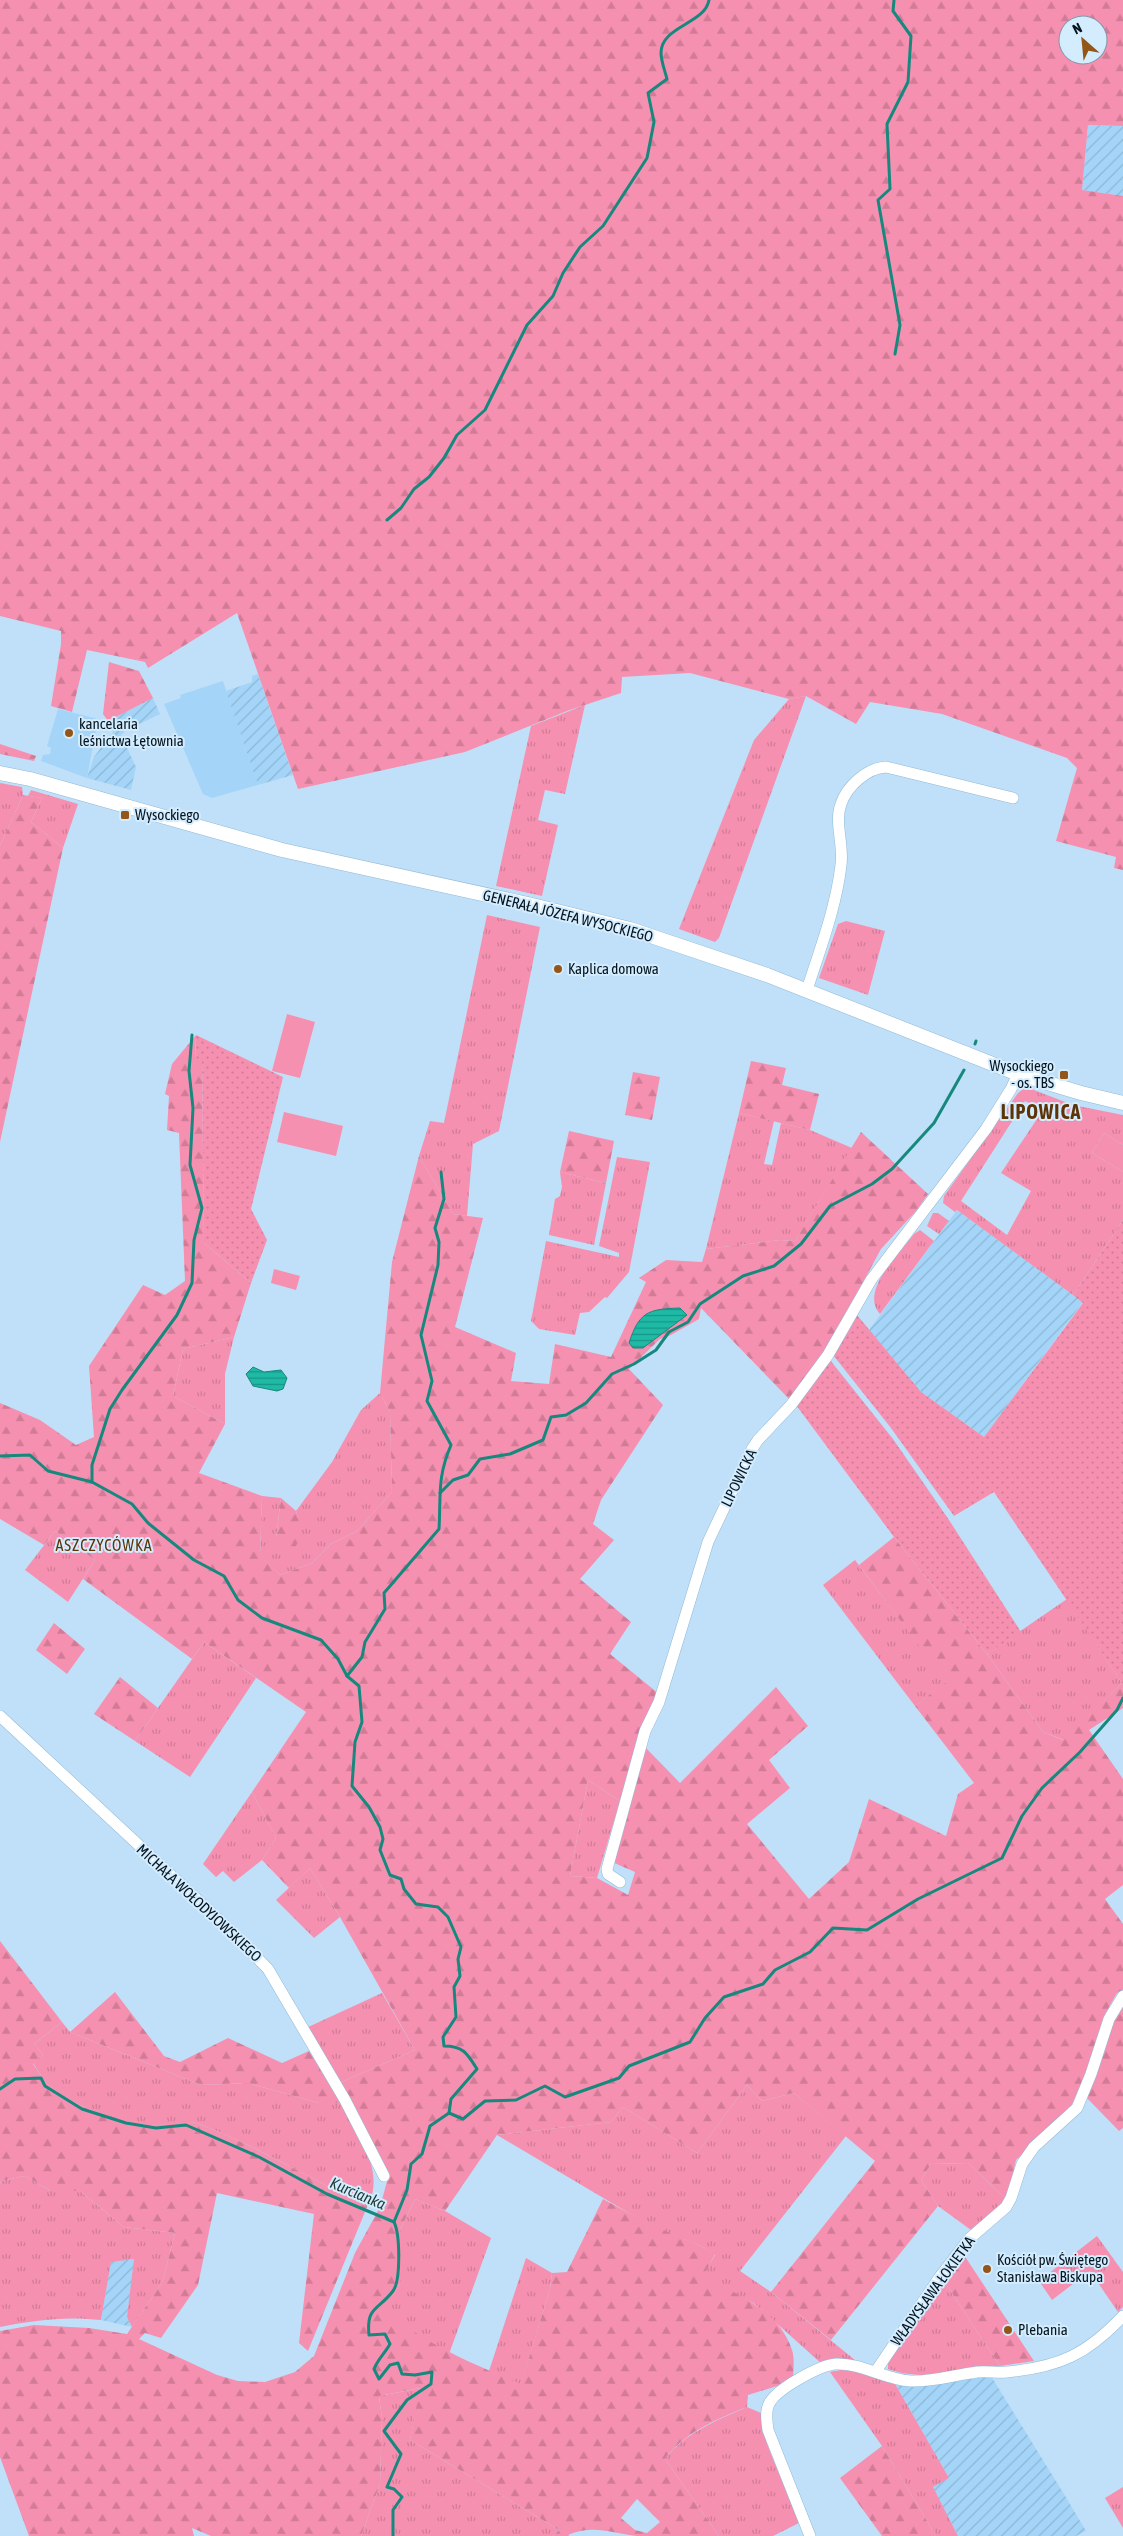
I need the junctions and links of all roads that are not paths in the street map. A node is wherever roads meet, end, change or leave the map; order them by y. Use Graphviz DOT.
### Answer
graph roads {
  1 [pos="0,773"];
  2 [pos="1014,798"];
  3 [pos="807,990"];
  4 [pos="1018,1074"];
  5 [pos="1123,1102"];
  6 [pos="0,1716"];
  7 [pos="620,1882"];
  8 [pos="1123,1996"];
  9 [pos="384,2176"];
  10 [pos="1123,2316"];
  11 [pos="876,2370"];
  12 [pos="810,2536"];
  1 -- 3 [label="street, GENERAŁA JÓZEFA WYSOCKIEGO"];
  2 -- 3 [label="street"];
  3 -- 4 [label="street, GENERAŁA JÓZEFA WYSOCKIEGO"];
  4 -- 5 [label="street, GENERAŁA JÓZEFA WYSOCKIEGO"];
  4 -- 7 [label="street, LIPOWICKA"];
  6 -- 9 [label="street, MICHAŁA WOŁODYJOWSKIEGO"];
  8 -- 11 [label="street, WŁADYSŁAWA ŁOKIETKA"];
  10 -- 11 [label="street"];
  11 -- 12 [label="street"];
}
